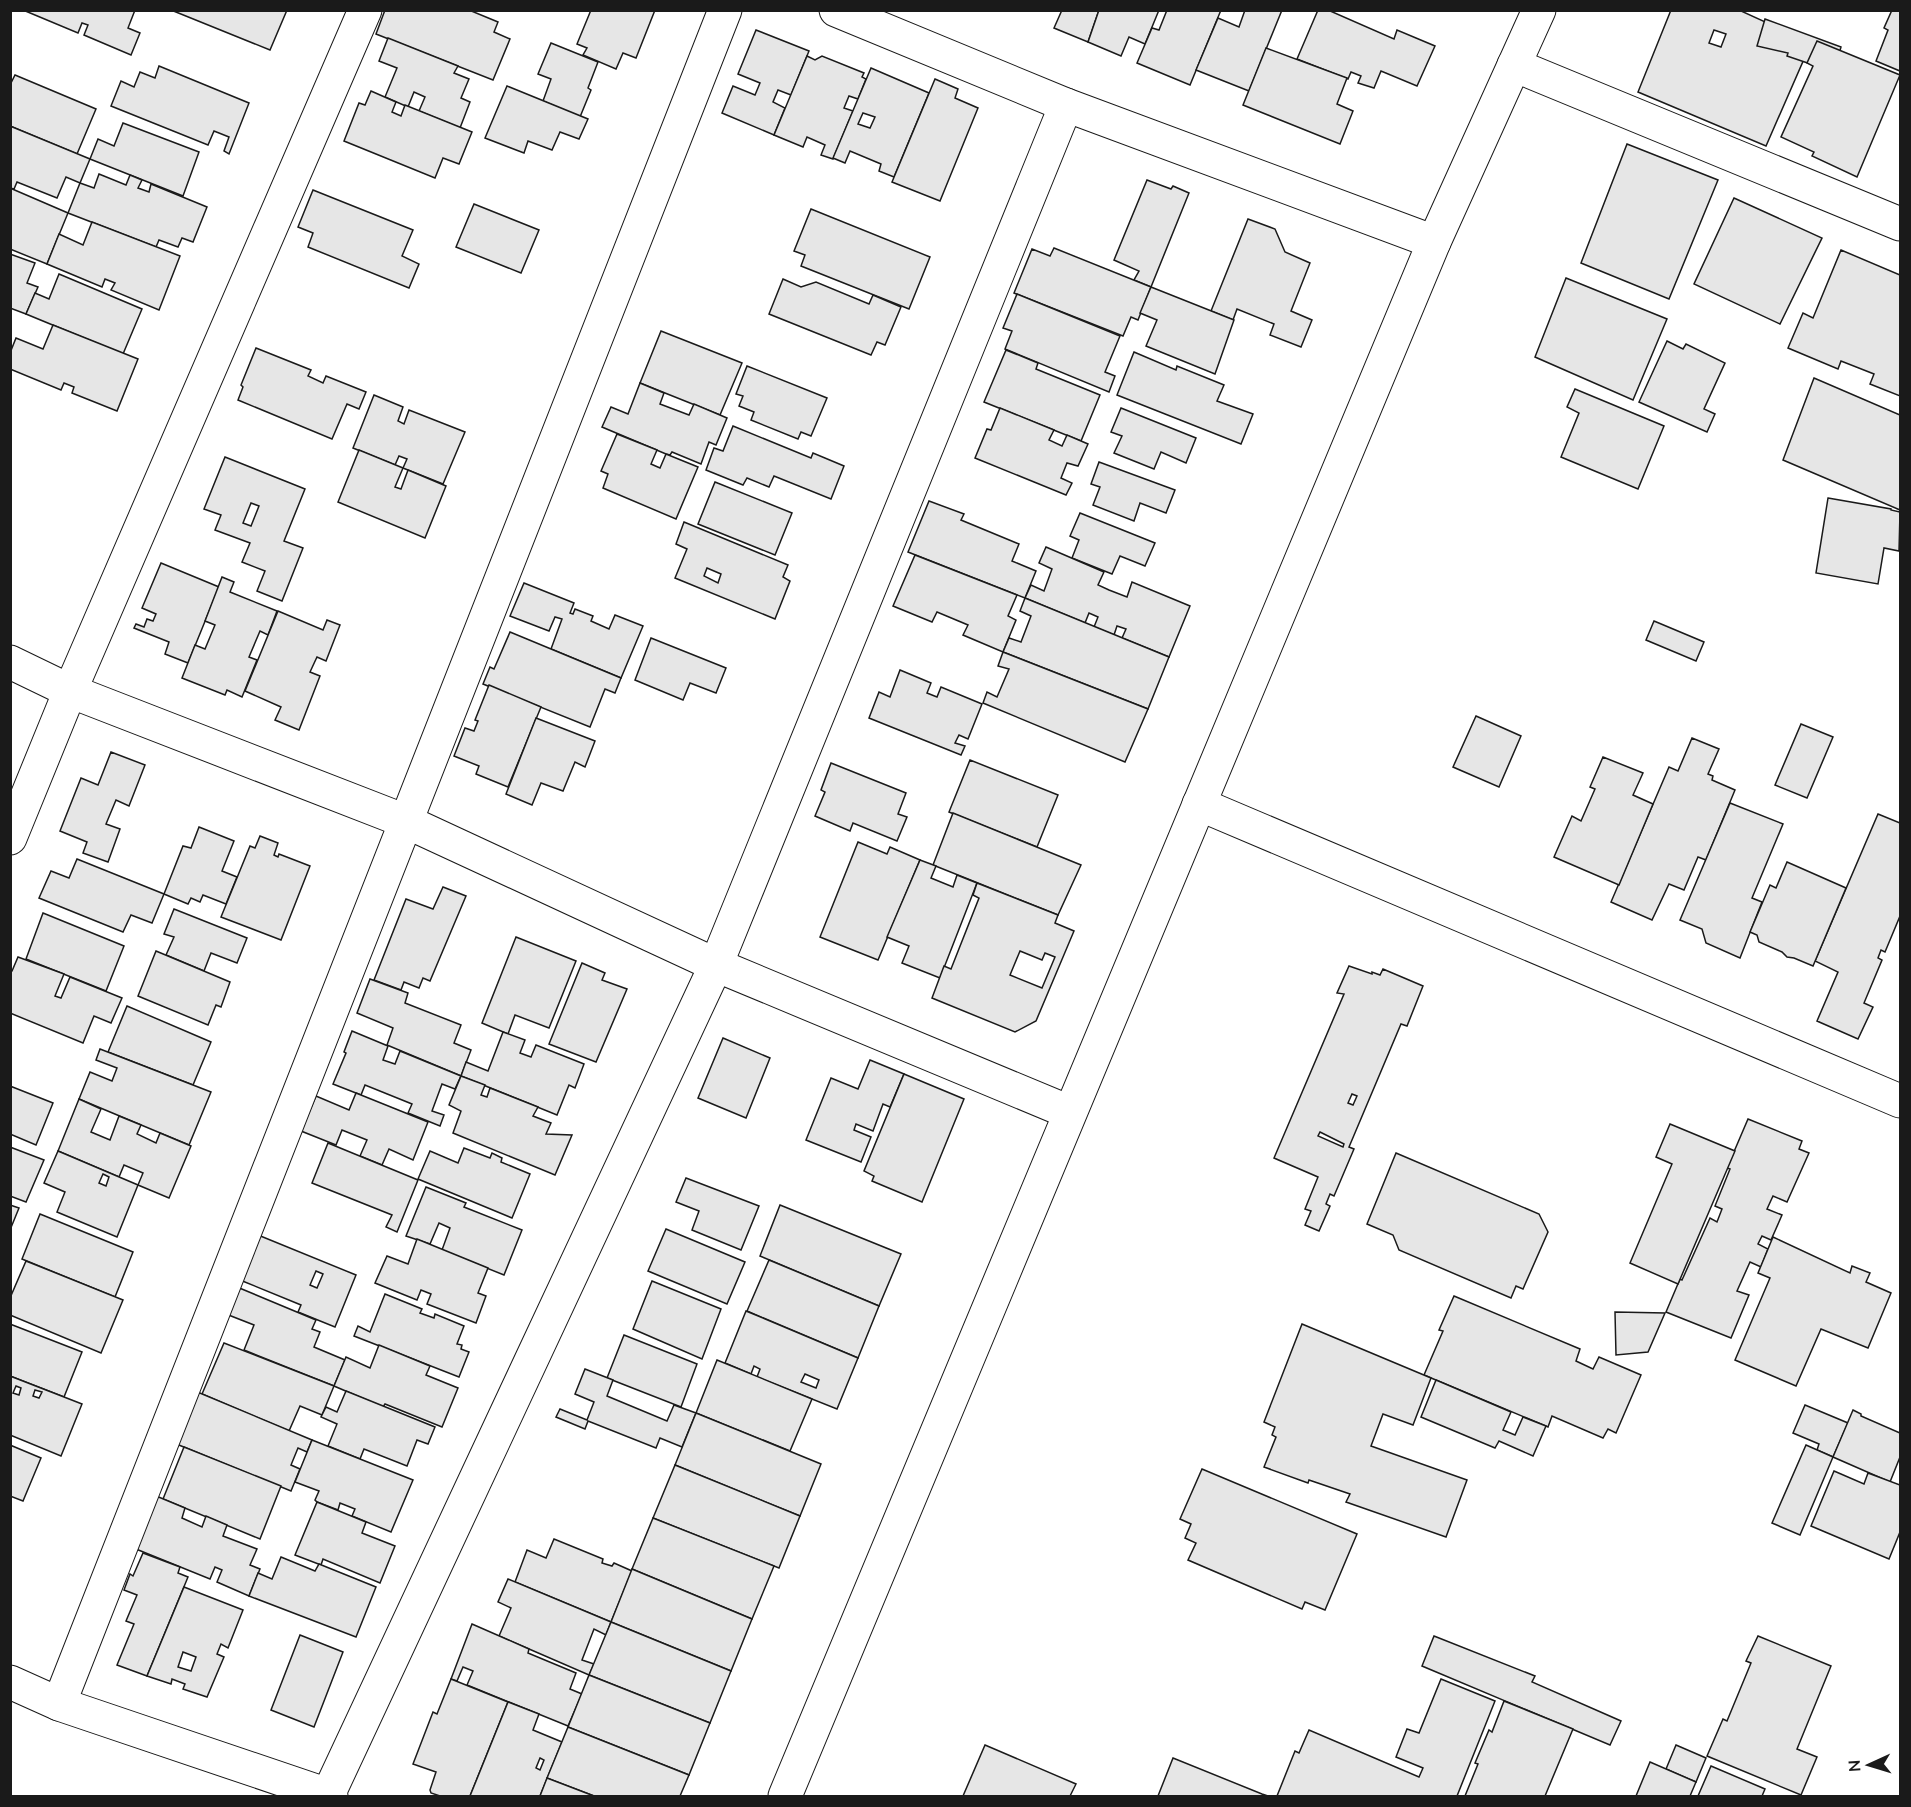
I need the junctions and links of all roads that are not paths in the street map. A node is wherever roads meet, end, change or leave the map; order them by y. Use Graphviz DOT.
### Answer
graph roads {
  1 [pos="365,10"];
  2 [pos="724,10"];
  3 [pos="836,10"];
  4 [pos="1539,10"];
  5 [pos="1514,65"];
  6 [pos="1066,105"];
  7 [pos="1900,224"];
  8 [pos="1434,242"];
  9 [pos="10,662"];
  10 [pos="70,691"];
  11 [pos="1199,804"];
  12 [pos="405,821"];
  13 [pos="10,838"];
  14 [pos="716,965"];
  15 [pos="1900,1101"];
  16 [pos="1069,1112"];
  17 [pos="10,1682"];
  18 [pos="59,1704"];
  19 [pos="330,1796"];
  20 [pos="785,1797"];
  1 -- 10 [label="street"];
  2 -- 12 [label="street"];
  3 -- 6 [label="street"];
  4 -- 5 [label="street"];
  5 -- 7 [label="street"];
  5 -- 8 [label="street"];
  6 -- 8 [label="street"];
  6 -- 14 [label="street"];
  8 -- 11 [label="street"];
  9 -- 10 [label="street"];
  10 -- 12 [label="street"];
  10 -- 13 [label="street"];
  11 -- 15 [label="street"];
  11 -- 16 [label="street"];
  12 -- 14 [label="street"];
  12 -- 18 [label="street"];
  14 -- 16 [label="street"];
  14 -- 19 [label="street"];
  16 -- 20 [label="street"];
  17 -- 18 [label="street"];
  18 -- 19 [label="street"];
}
